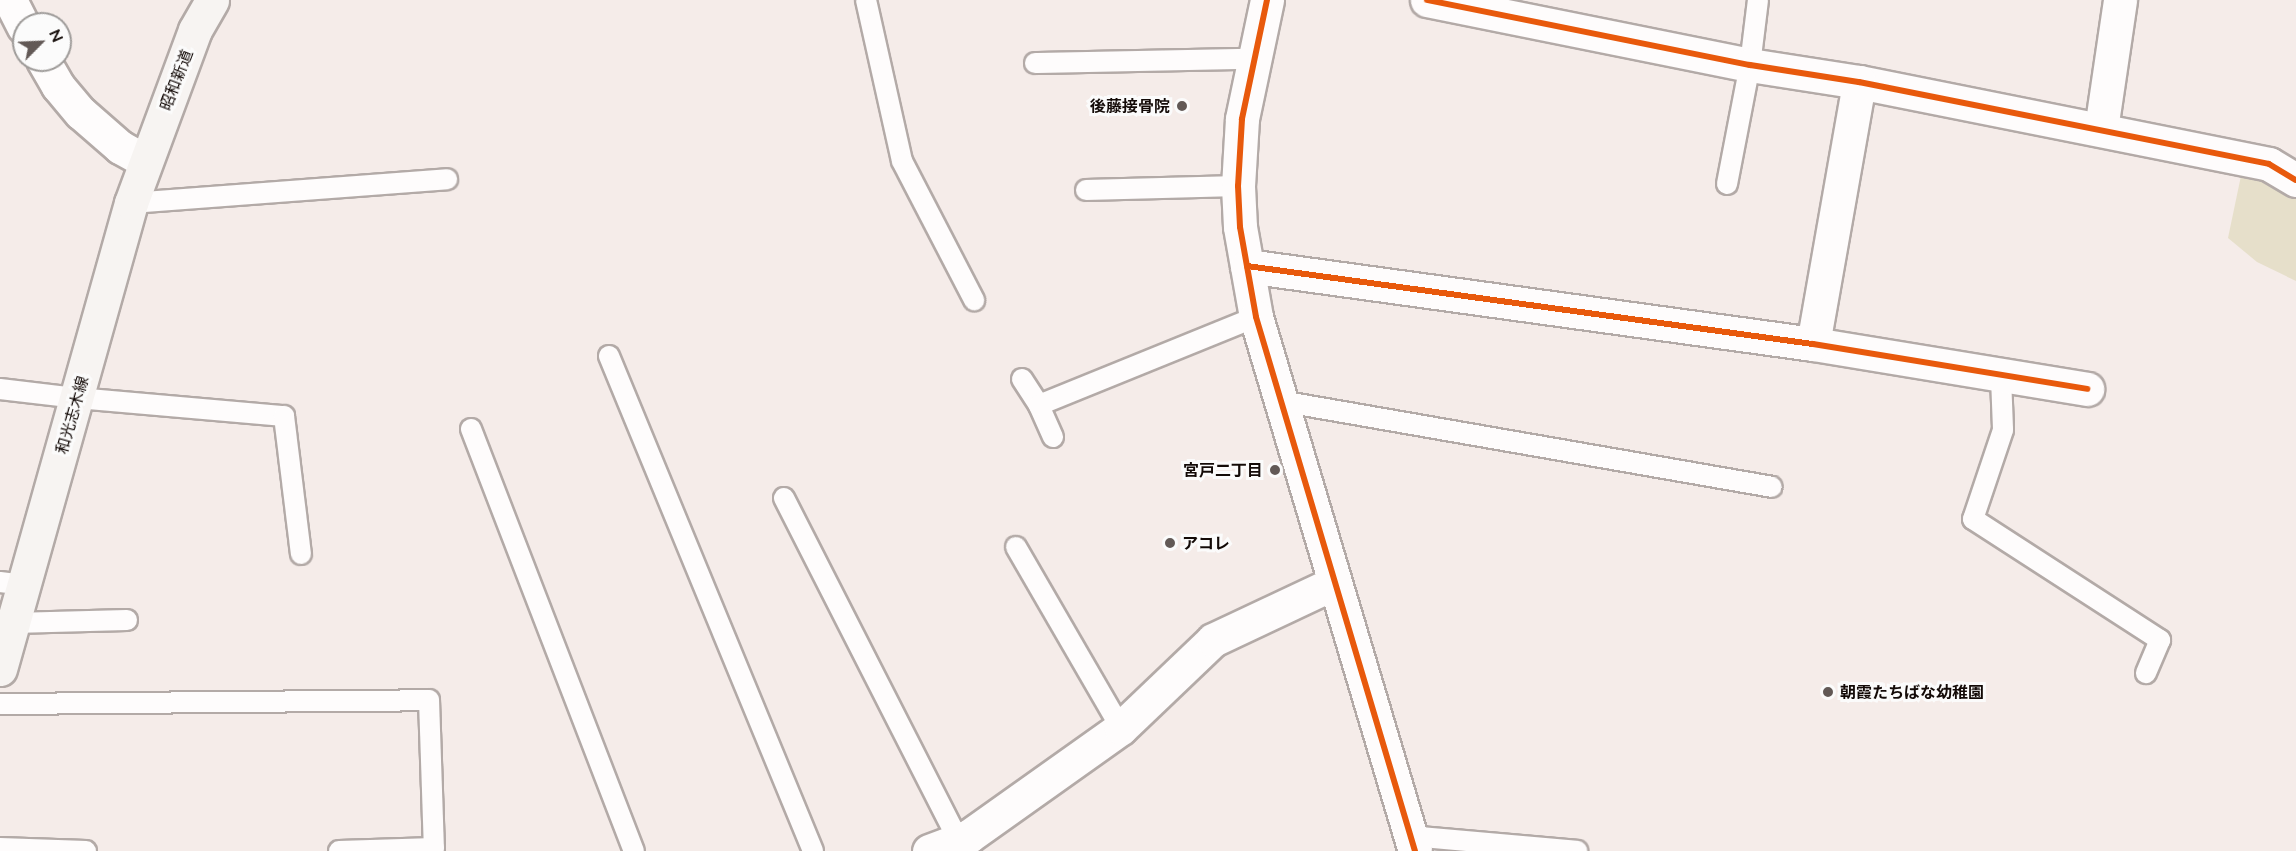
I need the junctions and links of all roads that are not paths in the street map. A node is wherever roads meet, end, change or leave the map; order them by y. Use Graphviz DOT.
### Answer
graph roads {
  1 [pos="212,0"];
  2 [pos="866,0"];
  3 [pos="1267,0"];
  4 [pos="1427,0"];
  5 [pos="1758,0"];
  6 [pos="2120,0"];
  7 [pos="1478,5"];
  8 [pos="1253,59"];
  9 [pos="1035,63"];
  10 [pos="1750,65"];
  11 [pos="50,72"];
  12 [pos="1859,82"];
  13 [pos="2101,129"];
  14 [pos="144,161"];
  15 [pos="447,179"];
  16 [pos="2296,180"];
  17 [pos="1727,184"];
  18 [pos="1238,186"];
  19 [pos="1086,190"];
  20 [pos="131,202"];
  21 [pos="1247,266"];
  22 [pos="974,300"];
  23 [pos="1256,317"];
  24 [pos="1813,344"];
  25 [pos="609,356"];
  26 [pos="2001,377"];
  27 [pos="1022,379"];
  28 [pos="0,389"];
  29 [pos="2087,389"];
  30 [pos="77,398"];
  31 [pos="1280,401"];
  32 [pos="1039,405"];
  33 [pos="471,429"];
  34 [pos="1053,437"];
  35 [pos="1772,487"];
  36 [pos="784,498"];
  37 [pos="1016,547"];
  38 [pos="301,554"];
  39 [pos="1334,583"];
  40 [pos="12,584"];
  41 [pos="127,621"];
  42 [pos="5,648"];
  43 [pos="2146,673"];
  44 [pos="0,704"];
  45 [pos="1121,728"];
  46 [pos="1413,843"];
  47 [pos="949,847"];
  48 [pos="0,848"];
  49 [pos="86,851"];
  50 [pos="339,851"];
  51 [pos="634,851"];
  52 [pos="813,851"];
  53 [pos="1577,851"];
  1 -- 14 [label="main road, 昭和新道"];
  2 -- 22 [label="lane"];
  3 -- 8 [label="street"];
  4 -- 7 [label="street"];
  5 -- 10 [label="lane"];
  6 -- 13 [label="street"];
  7 -- 10 [label="street"];
  8 -- 9 [label="lane"];
  8 -- 18 [label="street"];
  10 -- 12 [label="street"];
  10 -- 17 [label="lane"];
  11 -- 14 [label="street"];
  12 -- 13 [label="street"];
  12 -- 24 [label="street"];
  13 -- 16 [label="street"];
  14 -- 20 [label="main road, 和光志木線"];
  15 -- 20 [label="lane"];
  18 -- 19 [label="lane"];
  18 -- 21 [label="street"];
  20 -- 30 [label="main road, 和光志木線"];
  21 -- 23 [label="street"];
  21 -- 24 [label="street"];
  23 -- 31 [label="street"];
  23 -- 32 [label="lane"];
  24 -- 26 [label="street"];
  25 -- 52 [label="lane"];
  26 -- 29 [label="street"];
  26 -- 43 [label="lane"];
  27 -- 32 [label="lane"];
  28 -- 30 [label="lane"];
  30 -- 38 [label="lane"];
  30 -- 40 [label="main road, 和光志木線"];
  31 -- 35 [label="lane"];
  31 -- 39 [label="street"];
  32 -- 34 [label="lane"];
  33 -- 51 [label="lane"];
  36 -- 47 [label="lane"];
  37 -- 45 [label="lane"];
  39 -- 45 [label="street"];
  39 -- 46 [label="street"];
  40 -- 42 [label="main road, 和光志木線"];
  41 -- 42 [label="lane"];
  44 -- 50 [label="lane"];
  45 -- 47 [label="street"];
  46 -- 53 [label="lane"];
  48 -- 49 [label="lane"];
}
